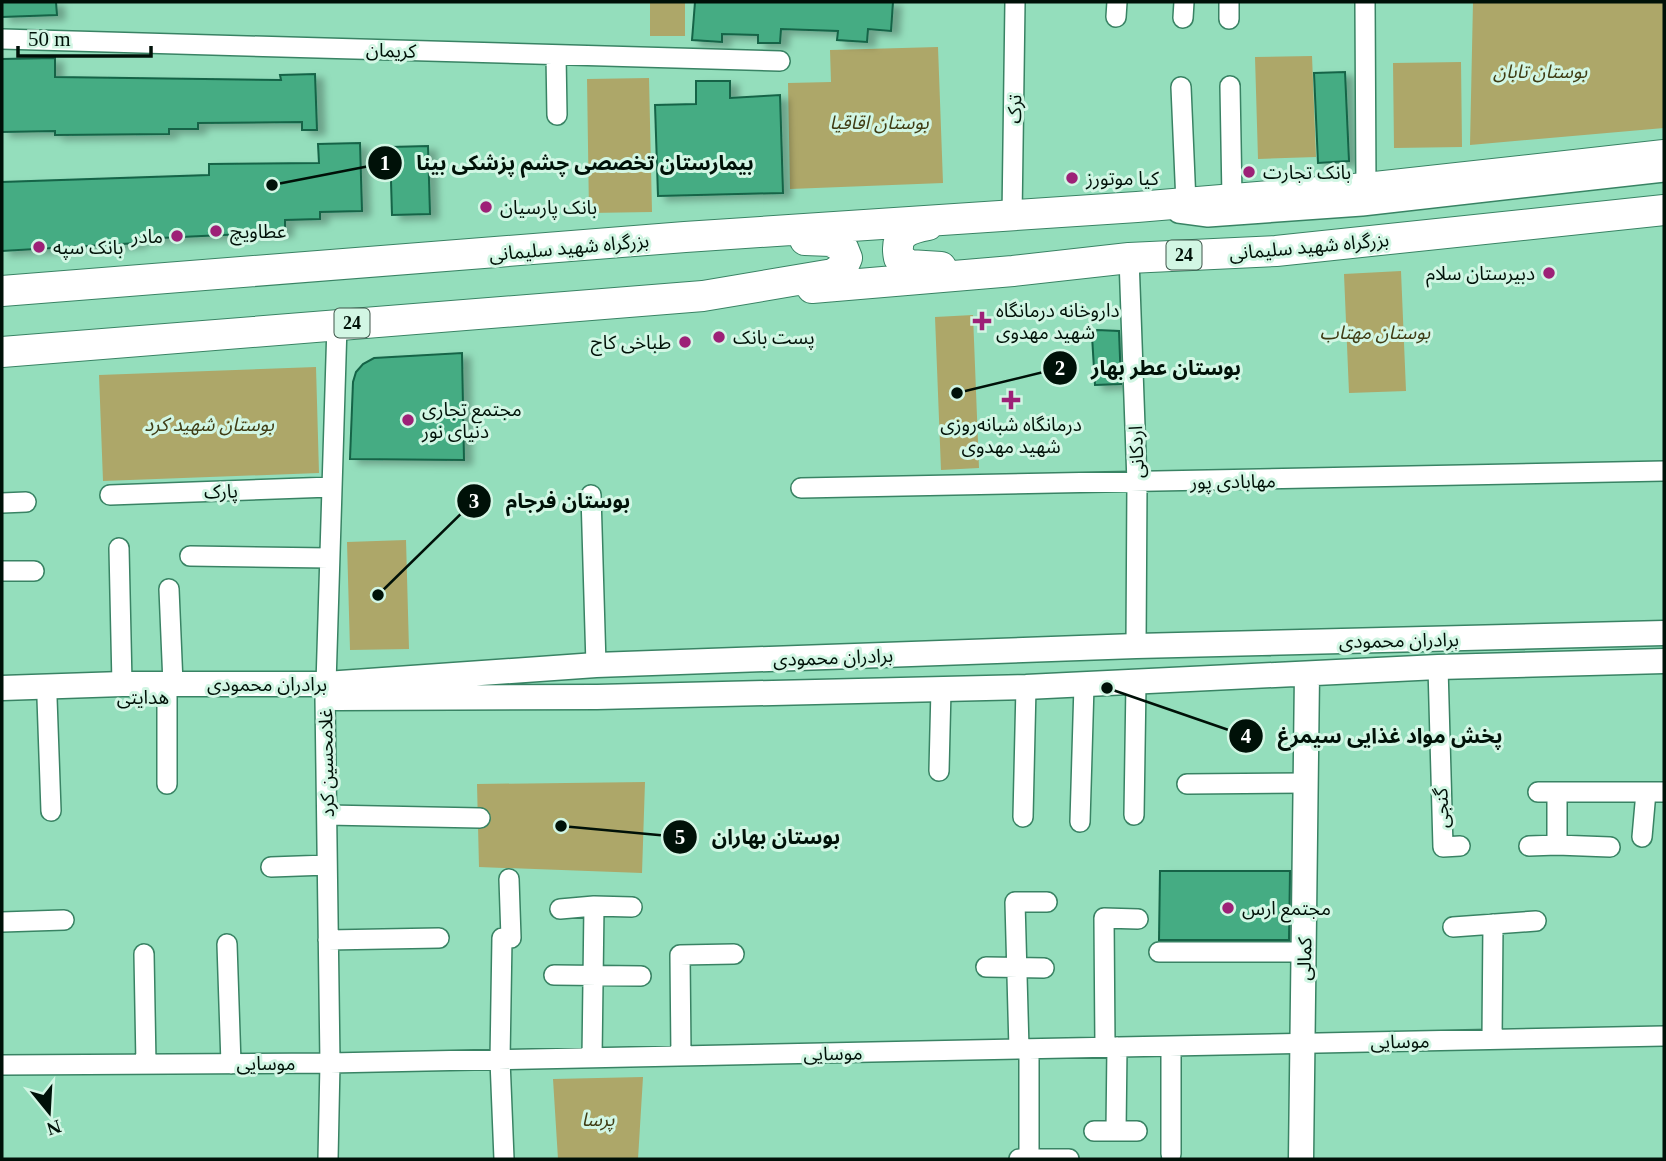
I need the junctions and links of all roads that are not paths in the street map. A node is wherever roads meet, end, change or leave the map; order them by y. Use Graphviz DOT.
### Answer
graph roads {
  1 [pos="1015,2"];
  2 [pos="1365,2"];
  3 [pos="2,39"];
  4 [pos="556,55"];
  5 [pos="780,61"];
  6 [pos="1230,86"];
  7 [pos="1181,87"];
  8 [pos="557,115"];
  9 [pos="1664,155"];
  10 [pos="1664,172"];
  11 [pos="1366,188"];
  12 [pos="1664,196"];
  13 [pos="1232,198"];
  14 [pos="1186,203"];
  15 [pos="1138,207"];
  16 [pos="1664,210"];
  17 [pos="1012,217"];
  18 [pos="685,237"];
  19 [pos="1276,251"];
  20 [pos="1129,258"];
  21 [pos="1013,271"];
  22 [pos="8,289"];
  23 [pos="703,296"];
  24 [pos="337,325"];
  25 [pos="2,352"];
  26 [pos="1664,471"];
  27 [pos="1137,483"];
  28 [pos="331,487"];
  29 [pos="801,488"];
  30 [pos="110,495"];
  31 [pos="592,495"];
  32 [pos="26,502"];
  33 [pos="2,503"];
  34 [pos="119,548"];
  35 [pos="190,556"];
  36 [pos="329,558"];
  37 [pos="2,571"];
  38 [pos="34,571"];
  39 [pos="169,589"];
  40 [pos="1664,633"];
  41 [pos="1136,646"];
  42 [pos="1664,661"];
  43 [pos="596,665"];
  44 [pos="1437,667"];
  45 [pos="1366,671"];
  46 [pos="1307,674"];
  47 [pos="1136,683"];
  48 [pos="122,684"];
  49 [pos="1084,685"];
  50 [pos="1026,687"];
  51 [pos="2,688"];
  52 [pos="940,689"];
  53 [pos="170,690"];
  54 [pos="326,691"];
  55 [pos="47,698"];
  56 [pos="2,700"];
  57 [pos="1307,717"];
  58 [pos="939,771"];
  59 [pos="1306,783"];
  60 [pos="167,784"];
  61 [pos="1187,784"];
  62 [pos="1655,792"];
  63 [pos="51,811"];
  64 [pos="327,815"];
  65 [pos="1134,815"];
  66 [pos="1023,817"];
  67 [pos="480,818"];
  68 [pos="1080,822"];
  69 [pos="1642,837"];
  70 [pos="1557,845"];
  71 [pos="1460,846"];
  72 [pos="1529,846"];
  73 [pos="1610,847"];
  74 [pos="327,865"];
  75 [pos="271,867"];
  76 [pos="509,879"];
  77 [pos="1046,902"];
  78 [pos="594,906"];
  79 [pos="632,907"];
  80 [pos="561,909"];
  81 [pos="1138,919"];
  82 [pos="64,920"];
  83 [pos="1536,921"];
  84 [pos="2,922"];
  85 [pos="1493,924"];
  86 [pos="1453,927"];
  87 [pos="439,938"];
  88 [pos="328,940"];
  89 [pos="227,944"];
  90 [pos="1159,952"];
  91 [pos="1304,952"];
  92 [pos="144,954"];
  93 [pos="734,954"];
  94 [pos="986,967"];
  95 [pos="1017,967"];
  96 [pos="1044,968"];
  97 [pos="554,975"];
  98 [pos="593,976"];
  99 [pos="641,976"];
  100 [pos="1664,1036"];
  101 [pos="1492,1039"];
  102 [pos="1303,1043"];
  103 [pos="1171,1046"];
  104 [pos="1111,1047"];
  105 [pos="1024,1049"];
  106 [pos="681,1056"];
  107 [pos="592,1058"];
  108 [pos="500,1059"];
  109 [pos="330,1063"];
  110 [pos="146,1064"];
  111 [pos="231,1064"];
  112 [pos="2,1065"];
  113 [pos="1094,1131"];
  114 [pos="1116,1131"];
  115 [pos="1137,1131"];
  116 [pos="1171,1154"];
  117 [pos="328,1159"];
  118 [pos="504,1159"];
  119 [pos="1019,1159"];
  120 [pos="1029,1159"];
  121 [pos="1069,1159"];
  122 [pos="1301,1159"];
  1 -- 17 [label="street, ترک"];
  2 -- 11 [label="street"];
  3 -- 4 [label="street, کریمان"];
  4 -- 5 [label="street, کریمان"];
  4 -- 8 [label="street"];
  6 -- 13 [label="street"];
  7 -- 14 [label="street"];
  9 -- 11 [label="highway, بزرگراه شهید سلیمانی"];
  10 -- 15 [label="street"];
  11 -- 13 [label="highway, بزرگراه شهید سلیمانی"];
  12 -- 19 [label="street"];
  13 -- 14 [label="highway, بزرگراه شهید سلیمانی"];
  14 -- 15 [label="highway, بزرگراه شهید سلیمانی"];
  15 -- 17 [label="highway, بزرگراه شهید سلیمانی"];
  16 -- 19 [label="highway, بزرگراه شهید سلیمانی / 24"];
  17 -- 18 [label="highway, بزرگراه شهید سلیمانی"];
  17 -- 21 [label="highway"];
  18 -- 22 [label="highway, بزرگراه شهید سلیمانی"];
  18 -- 23 [label="highway"];
  19 -- 20 [label="highway, بزرگراه شهید سلیمانی / 24"];
  20 -- 21 [label="highway, بزرگراه شهید سلیمانی / 24"];
  20 -- 27 [label="street, اردکانی"];
  21 -- 23 [label="highway, بزرگراه شهید سلیمانی / 24"];
  23 -- 24 [label="highway, 24"];
  24 -- 25 [label="highway, 24"];
  24 -- 28 [label="street, غلامحسین کرد"];
  26 -- 27 [label="street, مهابادی پور"];
  27 -- 29 [label="street, مهابادی پور"];
  27 -- 41 [label="street, اردکانی"];
  28 -- 30 [label="street, پارک"];
  28 -- 36 [label="street, غلامحسین کرد"];
  31 -- 43 [label="street"];
  32 -- 33 [label="street"];
  34 -- 48 [label="street"];
  35 -- 36 [label="street"];
  36 -- 54 [label="street, غلامحسین کرد"];
  37 -- 38 [label="street"];
  39 -- 53 [label="street"];
  40 -- 41 [label="main road, برادران محمودی"];
  41 -- 43 [label="main road, برادران محمودی"];
  41 -- 47 [label="main road"];
  42 -- 44 [label="main road, برادران محمودی"];
  43 -- 54 [label="main road, برادران محمودی"];
  44 -- 45 [label="main road, برادران محمودی"];
  44 -- 71 [label="street, گنجی"];
  45 -- 46 [label="main road, برادران محمودی"];
  45 -- 57 [label="main road"];
  46 -- 47 [label="main road, برادران محمودی"];
  46 -- 57 [label="main road, کمالی"];
  47 -- 49 [label="main road, برادران محمودی"];
  47 -- 65 [label="street"];
  48 -- 51 [label="main road"];
  48 -- 53 [label="main road"];
  49 -- 50 [label="main road, برادران محمودی"];
  49 -- 68 [label="street"];
  50 -- 52 [label="main road, برادران محمودی"];
  50 -- 66 [label="street"];
  52 -- 54 [label="main road, برادران محمودی"];
  52 -- 58 [label="street"];
  53 -- 54 [label="main road, هدایتی"];
  53 -- 55 [label="main road, هدایتی"];
  53 -- 60 [label="street"];
  54 -- 64 [label="street, غلامحسین کرد"];
  55 -- 56 [label="main road, هدایتی"];
  55 -- 63 [label="street"];
  57 -- 59 [label="main road, کمالی"];
  59 -- 61 [label="street"];
  59 -- 91 [label="main road, کمالی"];
  62 -- 69 [label="street"];
  62 -- 70 [label="street"];
  64 -- 67 [label="street"];
  64 -- 74 [label="street, غلامحسین کرد"];
  70 -- 72 [label="street"];
  70 -- 73 [label="street"];
  74 -- 75 [label="street"];
  74 -- 88 [label="street, غلامحسین کرد"];
  76 -- 108 [label="street"];
  77 -- 95 [label="street"];
  78 -- 79 [label="street"];
  78 -- 80 [label="street"];
  78 -- 98 [label="street"];
  81 -- 104 [label="street"];
  82 -- 84 [label="street"];
  83 -- 85 [label="street"];
  85 -- 86 [label="street"];
  85 -- 101 [label="street"];
  87 -- 88 [label="street"];
  88 -- 109 [label="street, غلامحسین کرد"];
  89 -- 111 [label="street"];
  90 -- 91 [label="street"];
  91 -- 102 [label="main road, کمالی"];
  92 -- 110 [label="street"];
  93 -- 106 [label="street"];
  94 -- 95 [label="street"];
  95 -- 96 [label="street"];
  95 -- 105 [label="street"];
  97 -- 98 [label="street"];
  98 -- 99 [label="street"];
  98 -- 107 [label="street"];
  100 -- 101 [label="street, موسایی"];
  101 -- 102 [label="street, موسایی"];
  102 -- 103 [label="street, موسایی"];
  102 -- 122 [label="main road, کمالی"];
  103 -- 104 [label="street, موسایی"];
  103 -- 116 [label="street"];
  104 -- 105 [label="street, موسایی"];
  104 -- 114 [label="street"];
  105 -- 106 [label="street, موسایی"];
  105 -- 120 [label="street"];
  106 -- 107 [label="street, موسایی"];
  107 -- 108 [label="street, موسایی"];
  108 -- 109 [label="street, موسایی"];
  108 -- 118 [label="street"];
  109 -- 111 [label="street, موسایی"];
  109 -- 117 [label="street, غلامحسین کرد"];
  110 -- 111 [label="street, موسایی"];
  110 -- 112 [label="street, موسایی"];
  113 -- 114 [label="street"];
  114 -- 115 [label="street"];
  119 -- 120 [label="street"];
  120 -- 121 [label="street"];
}
